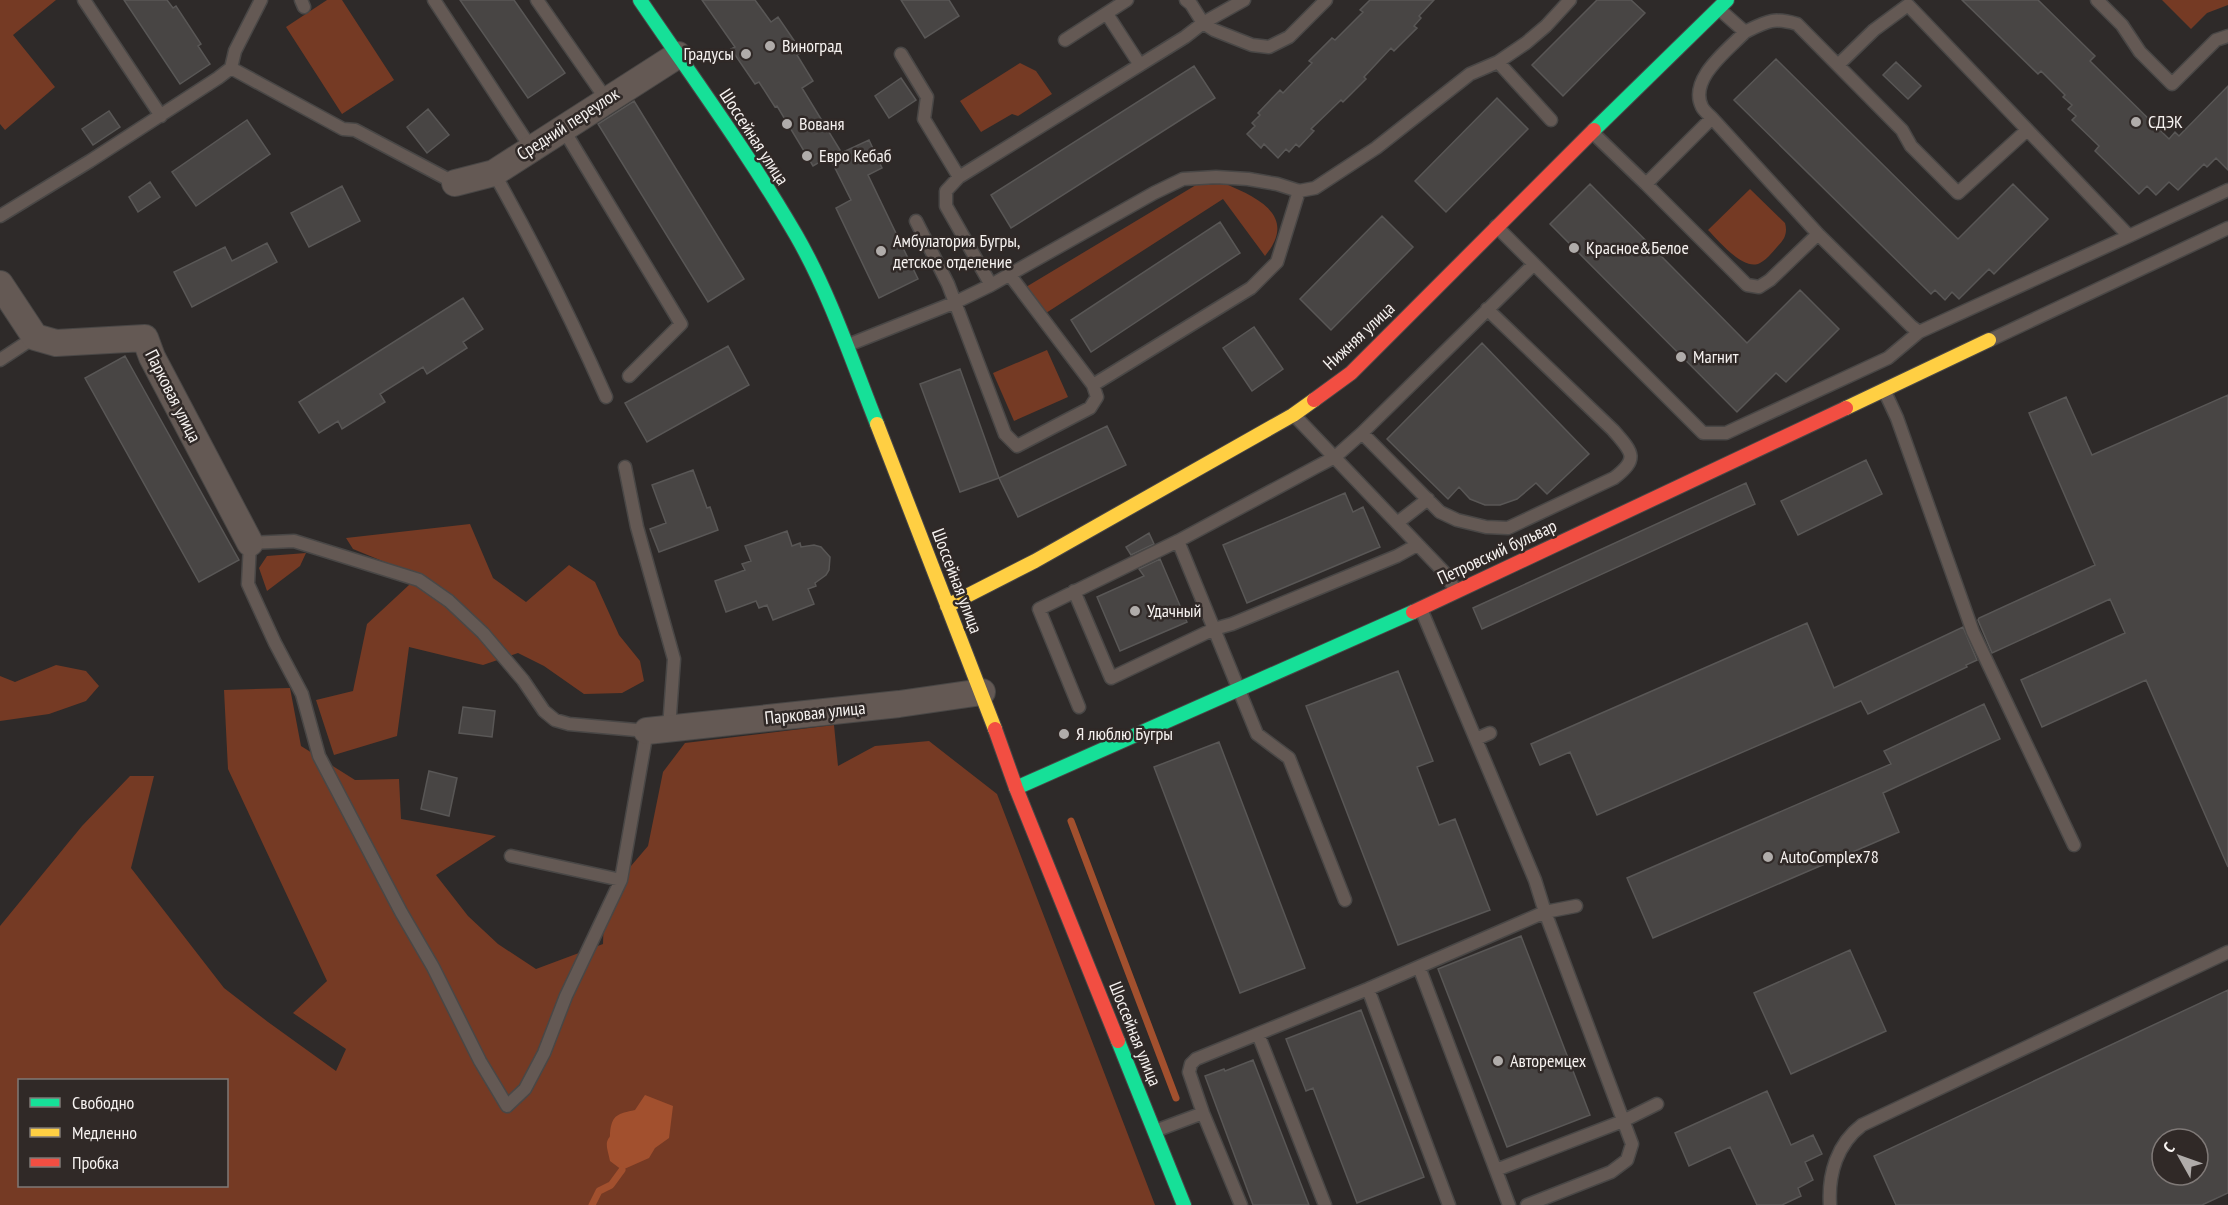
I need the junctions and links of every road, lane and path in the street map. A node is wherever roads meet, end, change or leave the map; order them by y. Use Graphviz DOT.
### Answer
graph roads {
  1 [pos="84,0"];
  2 [pos="261,0"];
  3 [pos="434,0"];
  4 [pos="537,0"];
  5 [pos="640,0"];
  6 [pos="1127,0"];
  7 [pos="1185,0"];
  8 [pos="1244,0"];
  9 [pos="1326,0"];
  10 [pos="1570,0"];
  11 [pos="2097,0"];
  12 [pos="1719,3"];
  13 [pos="1911,3"];
  14 [pos="1107,14"];
  15 [pos="1203,23"];
  16 [pos="1745,32"];
  17 [pos="2228,36"];
  18 [pos="1065,40"];
  19 [pos="901,54"];
  20 [pos="678,55"];
  21 [pos="1498,62"];
  22 [pos="1140,65"];
  23 [pos="1838,65"];
  24 [pos="231,68"];
  25 [pos="606,99"];
  26 [pos="161,116"];
  27 [pos="1712,118"];
  28 [pos="1551,120"];
  29 [pos="562,127"];
  30 [pos="2026,131"];
  31 [pos="1592,133"];
  32 [pos="531,148"];
  33 [pos="494,173"];
  34 [pos="959,177"];
  35 [pos="454,183"];
  36 [pos="1646,184"];
  37 [pos="2228,190"];
  38 [pos="1299,191"];
  39 [pos="0,216"];
  40 [pos="916,221"];
  41 [pos="1496,226"];
  42 [pos="2228,228"];
  43 [pos="1818,234"];
  44 [pos="2129,237"];
  45 [pos="1533,265"];
  46 [pos="1009,274"];
  47 [pos="0,284"];
  48 [pos="991,285"];
  49 [pos="956,302"];
  50 [pos="1487,309"];
  51 [pos="1919,332"];
  52 [pos="35,337"];
  53 [pos="1989,340"];
  54 [pos="847,345"];
  55 [pos="0,360"];
  56 [pos="629,376"];
  57 [pos="1093,385"];
  58 [pos="1884,390"];
  59 [pos="606,397"];
  60 [pos="1293,415"];
  61 [pos="1362,433"];
  62 [pos="1335,457"];
  63 [pos="625,467"];
  64 [pos="1428,499"];
  65 [pos="1397,523"];
  66 [pos="1178,541"];
  67 [pos="250,543"];
  68 [pos="1417,545"];
  69 [pos="1456,590"];
  70 [pos="1074,591"];
  71 [pos="947,606"];
  72 [pos="1421,608"];
  73 [pos="1214,629"];
  74 [pos="1240,690"];
  75 [pos="982,692"];
  76 [pos="1079,707"];
  77 [pos="658,729"];
  78 [pos="1490,733"];
  79 [pos="1476,739"];
  80 [pos="1016,788"];
  81 [pos="2074,845"];
  82 [pos="511,856"];
  83 [pos="621,880"];
  84 [pos="1345,900"];
  85 [pos="1576,906"];
  86 [pos="1545,912"];
  87 [pos="2228,952"];
  88 [pos="1419,967"];
  89 [pos="1368,989"];
  90 [pos="1258,1034"];
  91 [pos="1657,1104"];
  92 [pos="1203,1113"];
  93 [pos="1623,1121"];
  94 [pos="1154,1131"];
  95 [pos="1496,1170"];
  96 [pos="1184,1205"];
  97 [pos="1241,1205"];
  98 [pos="1325,1205"];
  99 [pos="1449,1205"];
  100 [pos="1509,1205"];
  101 [pos="1527,1205"];
  102 [pos="1830,1205"];
  1 -- 26 [label="lane"];
  2 -- 24 [label="lane"];
  3 -- 32 [label="lane"];
  4 -- 25 [label="lane"];
  5 -- 20 [label="street, Шоссейная улица"];
  6 -- 14 [label="lane"];
  7 -- 15 [label="lane"];
  8 -- 15 [label="lane"];
  9 -- 15 [label="lane"];
  10 -- 21 [label="lane"];
  11 -- 17 [label="lane"];
  12 -- 16 [label="lane"];
  12 -- 31 [label="street, Нижняя улица"];
  13 -- 23 [label="lane"];
  13 -- 30 [label="lane"];
  14 -- 18 [label="lane"];
  14 -- 22 [label="lane"];
  15 -- 22 [label="lane"];
  16 -- 23 [label="lane"];
  16 -- 27 [label="lane"];
  19 -- 34 [label="lane"];
  20 -- 25 [label="street, Средний переулок"];
  20 -- 54 [label="street, Шоссейная улица"];
  21 -- 28 [label="lane"];
  21 -- 38 [label="lane"];
  22 -- 34 [label="lane"];
  23 -- 30 [label="lane"];
  24 -- 26 [label="lane"];
  24 -- 35 [label="lane"];
  25 -- 29 [label="street, Средний переулок"];
  26 -- 39 [label="lane"];
  27 -- 36 [label="lane"];
  27 -- 43 [label="lane"];
  29 -- 32 [label="street, Средний переулок"];
  29 -- 56 [label="lane"];
  30 -- 44 [label="lane"];
  31 -- 36 [label="lane"];
  31 -- 41 [label="street, Нижняя улица"];
  32 -- 33 [label="street, Средний переулок"];
  33 -- 35 [label="street, Средний переулок"];
  33 -- 59 [label="lane"];
  34 -- 48 [label="lane"];
  36 -- 43 [label="lane"];
  37 -- 44 [label="lane"];
  38 -- 46 [label="lane"];
  38 -- 57 [label="lane"];
  40 -- 49 [label="lane"];
  41 -- 45 [label="lane"];
  41 -- 60 [label="street, Нижняя улица"];
  42 -- 53 [label="lane"];
  43 -- 51 [label="lane"];
  44 -- 51 [label="lane"];
  45 -- 50 [label="lane"];
  45 -- 51 [label="lane"];
  46 -- 48 [label="lane"];
  46 -- 57 [label="lane"];
  47 -- 52 [label="street"];
  48 -- 49 [label="lane"];
  49 -- 54 [label="lane"];
  49 -- 57 [label="lane"];
  50 -- 61 [label="lane"];
  50 -- 64 [label="lane"];
  52 -- 55 [label="lane"];
  52 -- 67 [label="street, Парковая улица"];
  53 -- 58 [label="street, Петровский бульвар"];
  54 -- 71 [label="street, Шоссейная улица"];
  58 -- 69 [label="street, Петровский бульвар"];
  58 -- 81 [label="lane"];
  60 -- 62 [label="lane"];
  60 -- 71 [label="street, Нижняя улица"];
  61 -- 62 [label="lane"];
  61 -- 64 [label="lane"];
  62 -- 65 [label="lane"];
  62 -- 66 [label="lane"];
  63 -- 77 [label="lane"];
  64 -- 65 [label="lane"];
  65 -- 68 [label="lane"];
  66 -- 70 [label="lane"];
  66 -- 73 [label="lane"];
  67 -- 77 [label="lane"];
  67 -- 83 [label="lane"];
  68 -- 69 [label="lane"];
  68 -- 73 [label="lane"];
  69 -- 72 [label="street, Петровский бульвар"];
  70 -- 73 [label="lane"];
  70 -- 76 [label="lane"];
  71 -- 75 [label="street, Шоссейная улица"];
  72 -- 74 [label="street, Петровский бульвар"];
  72 -- 79 [label="lane"];
  73 -- 74 [label="lane"];
  74 -- 80 [label="street, Петровский бульвар"];
  74 -- 84 [label="lane"];
  75 -- 77 [label="street, Парковая улица"];
  75 -- 80 [label="street, Шоссейная улица"];
  77 -- 83 [label="lane"];
  78 -- 79 [label="lane"];
  79 -- 86 [label="lane"];
  80 -- 94 [label="street, Шоссейная улица"];
  82 -- 83 [label="lane"];
  85 -- 86 [label="lane"];
  86 -- 88 [label="lane"];
  86 -- 93 [label="lane"];
  87 -- 102 [label="lane"];
  88 -- 89 [label="lane"];
  88 -- 95 [label="lane"];
  89 -- 90 [label="lane"];
  89 -- 99 [label="lane"];
  90 -- 92 [label="lane"];
  90 -- 98 [label="lane"];
  91 -- 93 [label="lane"];
  92 -- 94 [label="lane"];
  92 -- 97 [label="lane"];
  93 -- 95 [label="lane"];
  93 -- 101 [label="lane"];
  94 -- 96 [label="street, Шоссейная улица"];
  95 -- 100 [label="lane"];
}
